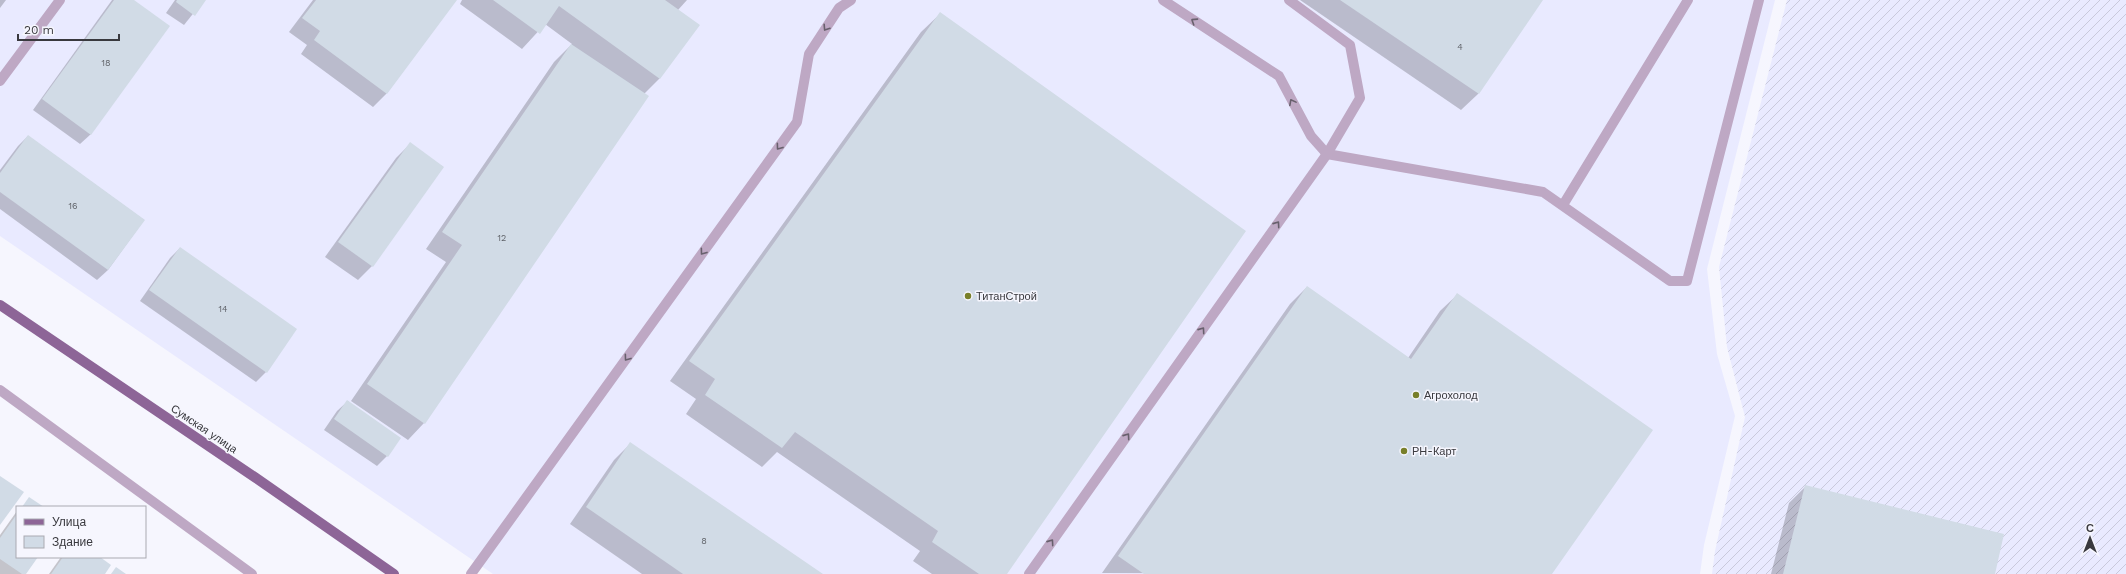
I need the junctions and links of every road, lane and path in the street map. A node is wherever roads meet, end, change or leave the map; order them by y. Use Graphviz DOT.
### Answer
graph roads {
  1 [pos="60,0"];
  2 [pos="851,0"];
  3 [pos="1163,0"];
  4 [pos="1289,0"];
  5 [pos="1688,0"];
  6 [pos="1759,0"];
  7 [pos="0,81"];
  8 [pos="1327,154"];
  9 [pos="1563,205"];
  10 [pos="0,305"];
  11 [pos="0,390"];
  12 [pos="252,574"];
  13 [pos="394,574"];
  14 [pos="471,574"];
  15 [pos="1029,574"];
  1 -- 7 [label="street"];
  2 -- 14 [label="street, one-way"];
  8 -- 3 [label="street, one-way"];
  4 -- 8 [label="street"];
  5 -- 9 [label="street"];
  6 -- 9 [label="street"];
  8 -- 9 [label="street"];
  15 -- 8 [label="street, one-way"];
  10 -- 13 [label="main road, Сумская улица"];
  11 -- 12 [label="street"];
}
